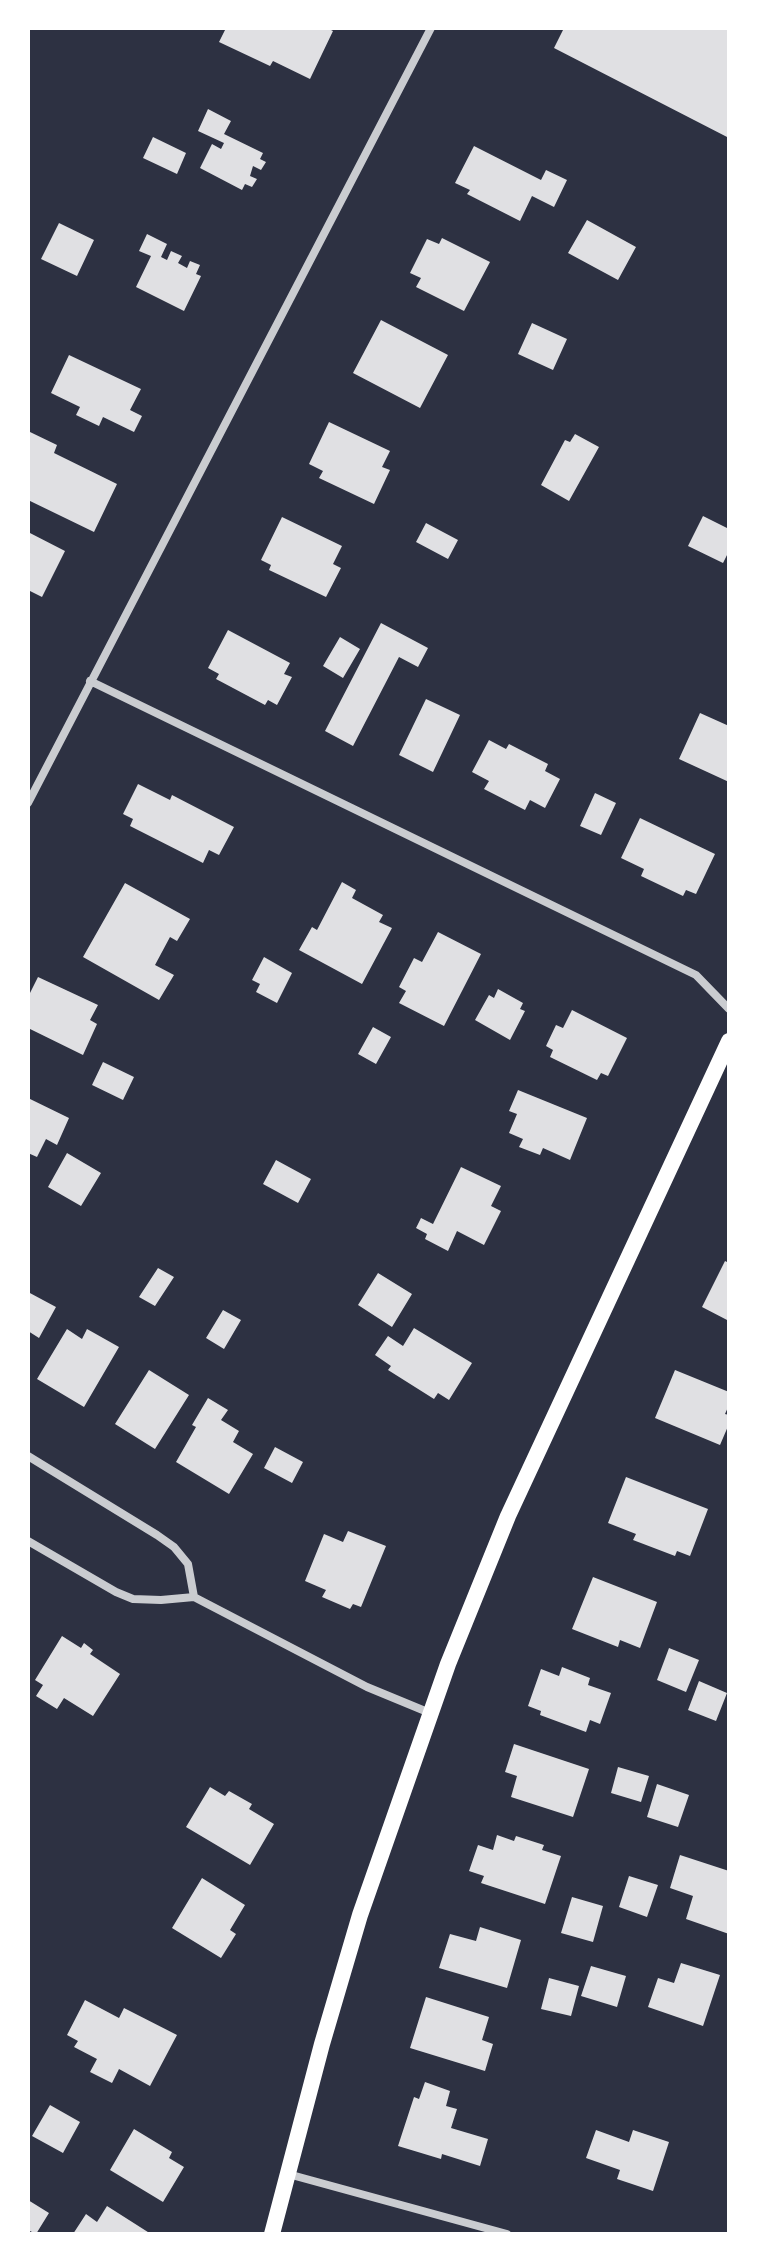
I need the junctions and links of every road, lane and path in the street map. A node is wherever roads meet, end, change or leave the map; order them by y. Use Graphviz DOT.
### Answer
graph roads {
  1 [pos="431,28"];
  2 [pos="90,681"];
  3 [pos="28,803"];
  4 [pos="729,1009"];
  5 [pos="729,1041"];
  6 [pos="28,1456"];
  7 [pos="28,1541"];
  8 [pos="194,1597"];
  9 [pos="430,1713"];
  10 [pos="288,2174"];
  11 [pos="272,2234"];
  12 [pos="507,2234"];
  1 -- 2 [label="street"];
  2 -- 3 [label="street"];
  2 -- 4 [label="street"];
  5 -- 9 [label="main road"];
  6 -- 8 [label="street"];
  7 -- 8 [label="street"];
  8 -- 9 [label="street"];
  9 -- 10 [label="main road"];
  10 -- 11 [label="main road"];
  10 -- 12 [label="street"];
}
